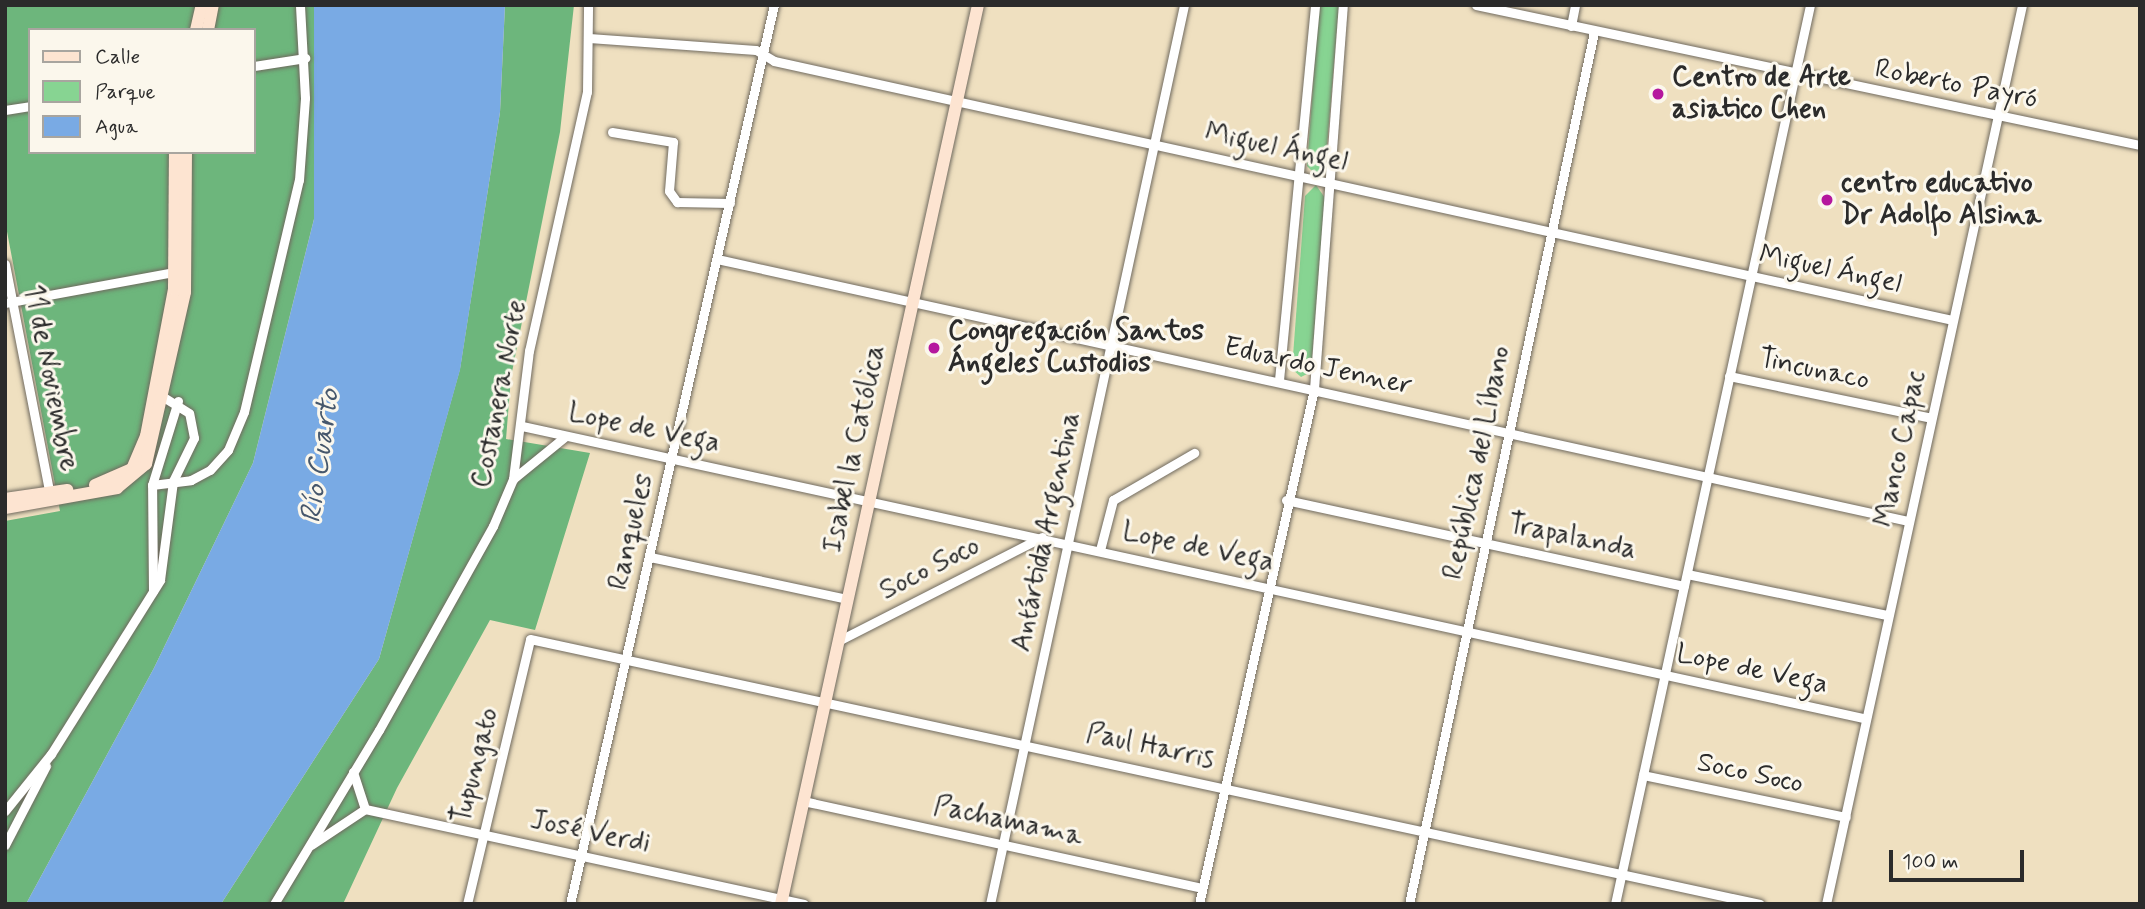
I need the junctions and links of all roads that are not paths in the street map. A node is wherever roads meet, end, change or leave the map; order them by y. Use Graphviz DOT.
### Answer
graph roads {
  1 [pos="202,5"];
  2 [pos="213,5"];
  3 [pos="300,5"];
  4 [pos="588,5"];
  5 [pos="774,5"];
  6 [pos="978,5"];
  7 [pos="1184,5"];
  8 [pos="1315,5"];
  9 [pos="1343,5"];
  10 [pos="1476,5"];
  11 [pos="1575,5"];
  12 [pos="1810,5"];
  13 [pos="2022,5"];
  14 [pos="1571,26"];
  15 [pos="197,28"];
  16 [pos="208,28"];
  17 [pos="1594,32"];
  18 [pos="589,38"];
  19 [pos="764,54"];
  20 [pos="305,58"];
  21 [pos="256,66"];
  22 [pos="1794,76"];
  23 [pos="956,101"];
  24 [pos="28,106"];
  25 [pos="5,110"];
  26 [pos="1998,116"];
  27 [pos="612,132"];
  28 [pos="1154,145"];
  29 [pos="2140,145"];
  30 [pos="175,154"];
  31 [pos="186,154"];
  32 [pos="1296,176"];
  33 [pos="1330,183"];
  34 [pos="730,203"];
  35 [pos="1552,232"];
  36 [pos="717,259"];
  37 [pos="5,264"];
  38 [pos="174,272"];
  39 [pos="1751,276"];
  40 [pos="8,302"];
  41 [pos="912,302"];
  42 [pos="1952,320"];
  43 [pos="1110,348"];
  44 [pos="1730,376"];
  45 [pos="1279,380"];
  46 [pos="1314,389"];
  47 [pos="160,394"];
  48 [pos="178,401"];
  49 [pos="1931,418"];
  50 [pos="522,426"];
  51 [pos="1508,431"];
  52 [pos="566,436"];
  53 [pos="1194,453"];
  54 [pos="672,460"];
  55 [pos="1708,474"];
  56 [pos="513,479"];
  57 [pos="173,481"];
  58 [pos="152,485"];
  59 [pos="50,497"];
  60 [pos="5,499"];
  61 [pos="869,499"];
  62 [pos="1286,500"];
  63 [pos="5,508"];
  64 [pos="1908,520"];
  65 [pos="1042,537"];
  66 [pos="1483,542"];
  67 [pos="1068,543"];
  68 [pos="1100,550"];
  69 [pos="650,557"];
  70 [pos="1687,574"];
  71 [pos="1684,586"];
  72 [pos="1267,587"];
  73 [pos="153,591"];
  74 [pos="847,599"];
  75 [pos="1887,615"];
  76 [pos="1465,630"];
  77 [pos="530,639"];
  78 [pos="838,641"];
  79 [pos="625,657"];
  80 [pos="1665,674"];
  81 [pos="825,700"];
  82 [pos="1864,718"];
  83 [pos="1025,743"];
  84 [pos="51,754"];
  85 [pos="353,772"];
  86 [pos="1643,775"];
  87 [pos="1224,786"];
  88 [pos="803,800"];
  89 [pos="365,809"];
  90 [pos="5,811"];
  91 [pos="1846,817"];
  92 [pos="1426,830"];
  93 [pos="482,833"];
  94 [pos="1003,844"];
  95 [pos="5,845"];
  96 [pos="309,846"];
  97 [pos="580,854"];
  98 [pos="1622,873"];
  99 [pos="1202,888"];
  100 [pos="781,901"];
  101 [pos="274,904"];
  102 [pos="467,904"];
  103 [pos="570,904"];
  104 [pos="804,904"];
  105 [pos="990,904"];
  106 [pos="1199,904"];
  107 [pos="1409,904"];
  108 [pos="1615,904"];
  109 [pos="1760,904"];
  110 [pos="1826,904"];
  1 -- 15 [label="main road"];
  2 -- 16 [label="main road"];
  3 -- 20 [label="street"];
  4 -- 18 [label="street, Costanera Norte"];
  5 -- 19 [label="street, Ranqueles"];
  6 -- 23 [label="main road, Isabel la Católica"];
  7 -- 28 [label="street, Antártida Argentina"];
  8 -- 32 [label="street"];
  9 -- 33 [label="street"];
  10 -- 14 [label="street, Roberto Payró"];
  11 -- 14 [label="street"];
  12 -- 22 [label="street"];
  13 -- 26 [label="street, Manco Capac"];
  14 -- 17 [label="street, Roberto Payró"];
  17 -- 22 [label="street, Roberto Payró"];
  17 -- 35 [label="street, República del Líbano"];
  18 -- 19 [label="street, Miguel Ángel"];
  18 -- 50 [label="street, Costanera Norte"];
  19 -- 23 [label="street, Miguel Ángel"];
  19 -- 34 [label="street, Ranqueles"];
  20 -- 21 [label="street"];
  20 -- 57 [label="street"];
  22 -- 26 [label="street, Roberto Payró"];
  22 -- 39 [label="street"];
  23 -- 28 [label="street, Miguel Ángel"];
  23 -- 41 [label="main road, Isabel la Católica"];
  24 -- 25 [label="street"];
  26 -- 29 [label="street, Roberto Payró"];
  26 -- 42 [label="street, Manco Capac"];
  27 -- 34 [label="street"];
  28 -- 32 [label="street, Miguel Ángel"];
  28 -- 43 [label="street, Antártida Argentina"];
  30 -- 38 [label="main road"];
  31 -- 47 [label="main road"];
  32 -- 33 [label="street, Miguel Ángel"];
  32 -- 45 [label="street"];
  33 -- 35 [label="street, Miguel Ángel"];
  33 -- 46 [label="street"];
  34 -- 36 [label="street, Ranqueles"];
  35 -- 39 [label="street, Miguel Ángel"];
  35 -- 51 [label="street, República del Líbano"];
  36 -- 41 [label="street, Eduardo Jenner"];
  36 -- 54 [label="street, Ranqueles"];
  37 -- 40 [label="street, 11 de Noviembre"];
  38 -- 40 [label="street"];
  38 -- 47 [label="main road"];
  39 -- 42 [label="street, Miguel Ángel"];
  39 -- 44 [label="street"];
  40 -- 59 [label="street, 11 de Noviembre"];
  41 -- 43 [label="street, Eduardo Jenner"];
  41 -- 61 [label="main road, Isabel la Católica"];
  42 -- 49 [label="street, Manco Capac"];
  43 -- 45 [label="street, Eduardo Jenner"];
  43 -- 67 [label="street, Antártida Argentina"];
  44 -- 49 [label="street, Tincunaco"];
  44 -- 55 [label="street"];
  45 -- 46 [label="street, Eduardo Jenner"];
  46 -- 51 [label="street, Eduardo Jenner"];
  46 -- 62 [label="street"];
  47 -- 48 [label="street"];
  47 -- 59 [label="main road"];
  47 -- 59 [label="main road"];
  48 -- 57 [label="street"];
  48 -- 58 [label="street"];
  49 -- 64 [label="street, Manco Capac"];
  50 -- 52 [label="street, Lope de Vega"];
  50 -- 56 [label="street, Costanera Norte"];
  51 -- 55 [label="street, Eduardo Jenner"];
  51 -- 66 [label="street, República del Líbano"];
  52 -- 54 [label="street, Lope de Vega"];
  52 -- 56 [label="street"];
  53 -- 68 [label="street"];
  54 -- 61 [label="street, Lope de Vega"];
  54 -- 69 [label="street, Ranqueles"];
  55 -- 64 [label="street, Eduardo Jenner"];
  55 -- 70 [label="street"];
  56 -- 85 [label="street, Costanera Norte"];
  57 -- 58 [label="street"];
  57 -- 73 [label="street"];
  58 -- 73 [label="street"];
  59 -- 60 [label="main road"];
  59 -- 63 [label="main road"];
  61 -- 65 [label="street, Lope de Vega"];
  61 -- 74 [label="main road, Isabel la Católica"];
  62 -- 66 [label="street, Trapalanda"];
  62 -- 72 [label="street"];
  64 -- 75 [label="street, Manco Capac"];
  65 -- 67 [label="street, Lope de Vega"];
  65 -- 78 [label="street, Soco Soco"];
  66 -- 71 [label="street, Trapalanda"];
  66 -- 76 [label="street, República del Líbano"];
  67 -- 68 [label="street, Lope de Vega"];
  67 -- 83 [label="street, Antártida Argentina"];
  68 -- 72 [label="street, Lope de Vega"];
  69 -- 74 [label="street, Soco Soco"];
  69 -- 79 [label="street, Ranqueles"];
  70 -- 71 [label="street"];
  70 -- 75 [label="street"];
  71 -- 80 [label="street"];
  72 -- 76 [label="street, Lope de Vega"];
  72 -- 87 [label="street"];
  73 -- 84 [label="street"];
  74 -- 78 [label="main road, Isabel la Católica"];
  75 -- 82 [label="street, Manco Capac"];
  76 -- 80 [label="street, Lope de Vega"];
  76 -- 92 [label="street, República del Líbano"];
  77 -- 79 [label="street, Paul Harris"];
  77 -- 93 [label="street, Tupungato"];
  78 -- 81 [label="main road, Isabel la Católica"];
  79 -- 81 [label="street, Paul Harris"];
  79 -- 97 [label="street, Ranqueles"];
  80 -- 82 [label="street, Lope de Vega"];
  80 -- 86 [label="street"];
  81 -- 83 [label="street, Paul Harris"];
  81 -- 88 [label="main road, Isabel la Católica"];
  82 -- 91 [label="street, Manco Capac"];
  83 -- 87 [label="street, Paul Harris"];
  83 -- 94 [label="street, Antártida Argentina"];
  84 -- 90 [label="street"];
  84 -- 95 [label="street"];
  85 -- 89 [label="street"];
  85 -- 96 [label="street, Costanera Norte"];
  86 -- 91 [label="street, Soco Soco"];
  86 -- 98 [label="street"];
  87 -- 92 [label="street, Paul Harris"];
  87 -- 99 [label="street"];
  88 -- 94 [label="street, Pachamama"];
  88 -- 100 [label="main road, Isabel la Católica"];
  89 -- 93 [label="street, José Verdi"];
  89 -- 96 [label="street"];
  91 -- 110 [label="street, Manco Capac"];
  92 -- 98 [label="street, Paul Harris"];
  92 -- 107 [label="street, República del Líbano"];
  93 -- 97 [label="street, José Verdi"];
  93 -- 102 [label="street, Tupungato"];
  94 -- 99 [label="street, Pachamama"];
  94 -- 105 [label="street, Antártida Argentina"];
  96 -- 101 [label="street, Costanera Norte"];
  97 -- 100 [label="street, José Verdi"];
  97 -- 103 [label="street, Ranqueles"];
  98 -- 108 [label="street"];
  98 -- 109 [label="street, Paul Harris"];
  99 -- 106 [label="street"];
  100 -- 104 [label="street, José Verdi"];
}
